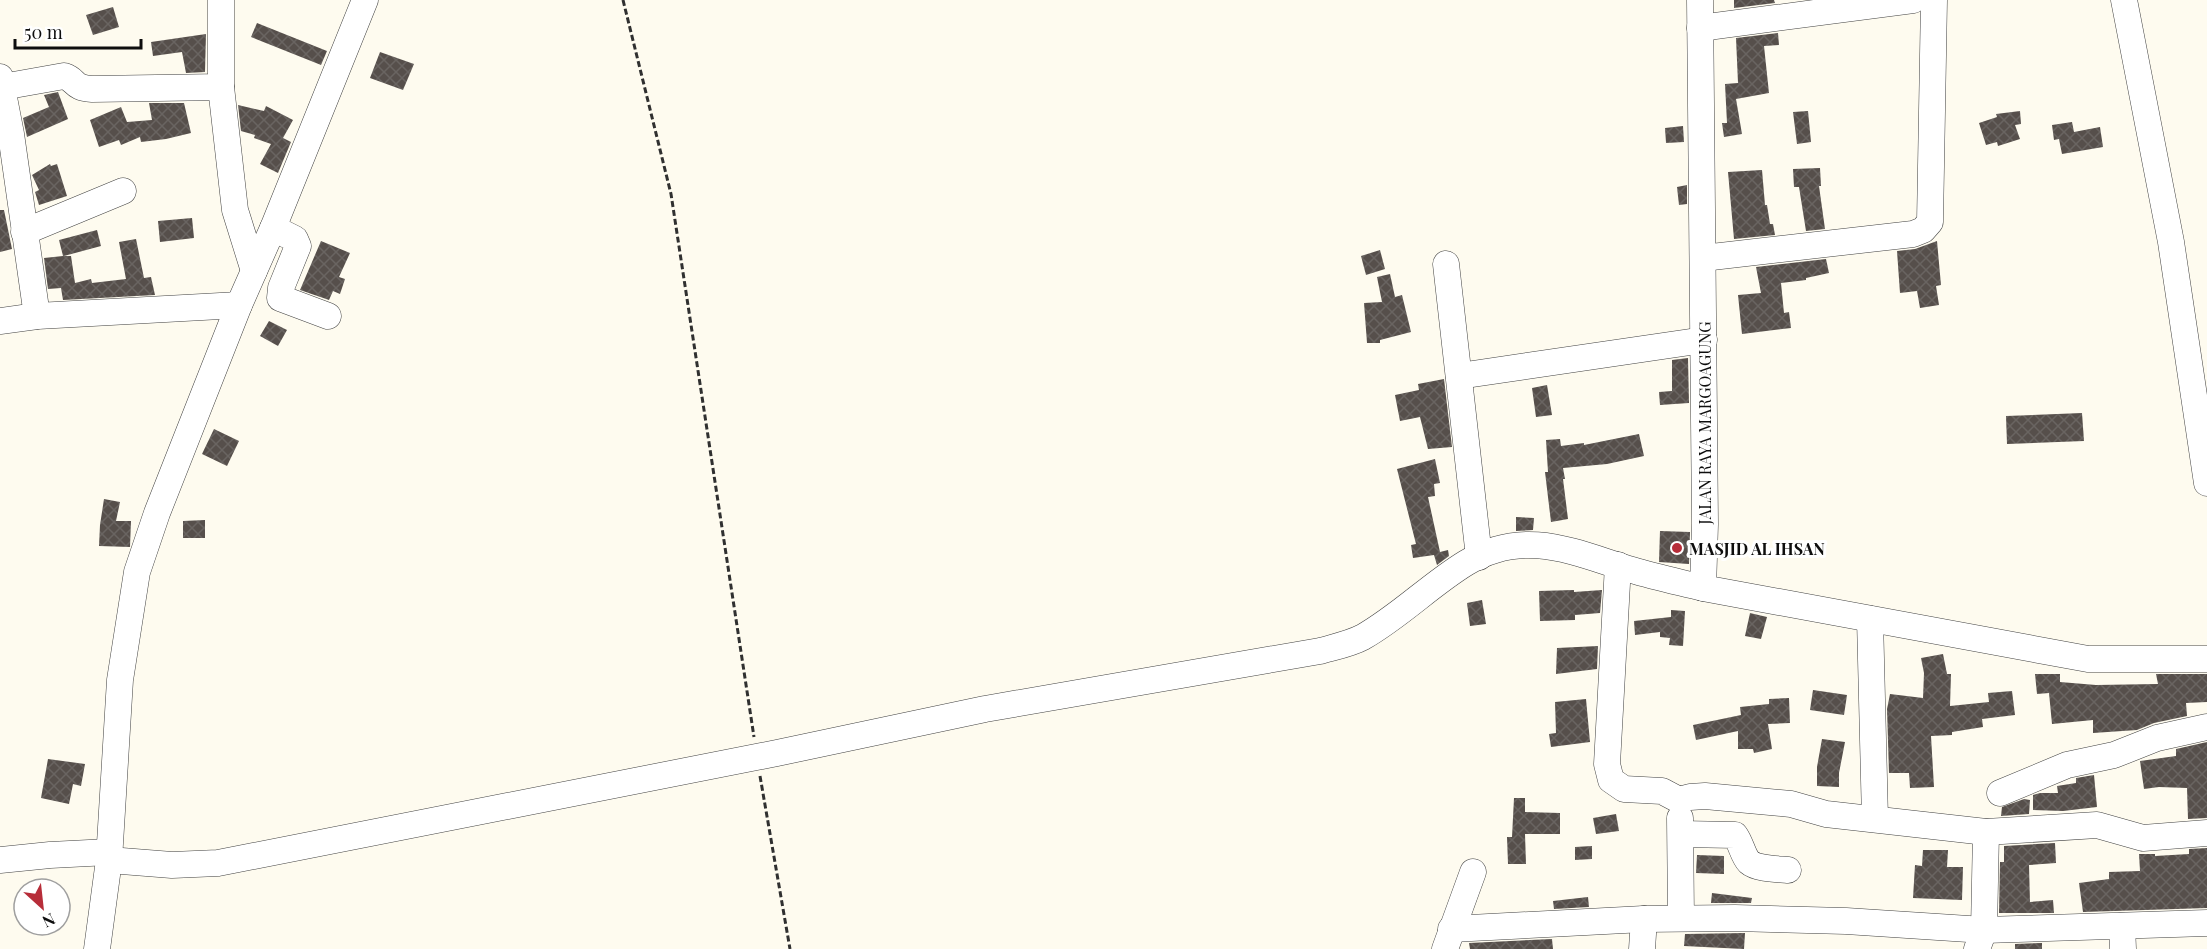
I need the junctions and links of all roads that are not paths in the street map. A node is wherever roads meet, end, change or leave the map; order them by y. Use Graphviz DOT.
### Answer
graph roads {
  1 [pos="221,0"];
  2 [pos="365,0"];
  3 [pos="1700,0"];
  4 [pos="1913,0"];
  5 [pos="1934,0"];
  6 [pos="2124,0"];
  7 [pos="1700,28"];
  8 [pos="1,82"];
  9 [pos="221,87"];
  10 [pos="123,191"];
  11 [pos="273,228"];
  12 [pos="24,232"];
  13 [pos="1703,258"];
  14 [pos="1446,264"];
  15 [pos="254,271"];
  16 [pos="238,305"];
  17 [pos="328,315"];
  18 [pos="37,316"];
  19 [pos="0,321"];
  20 [pos="1704,340"];
  21 [pos="1459,376"];
  22 [pos="2207,483"];
  23 [pos="1479,557"];
  24 [pos="1618,565"];
  25 [pos="1703,588"];
  26 [pos="1870,619"];
  27 [pos="2207,659"];
  28 [pos="2207,727"];
  29 [pos="2000,793"];
  30 [pos="1679,800"];
  31 [pos="1875,819"];
  32 [pos="1986,832"];
  33 [pos="2207,833"];
  34 [pos="1681,834"];
  35 [pos="109,856"];
  36 [pos="0,860"];
  37 [pos="1788,870"];
  38 [pos="1473,873"];
  39 [pos="1682,918"];
  40 [pos="1644,919"];
  41 [pos="2207,923"];
  42 [pos="2122,937"];
  43 [pos="1448,939"];
  44 [pos="1981,939"];
  45 [pos="97,949"];
  46 [pos="1642,949"];
  1 -- 9 [label="street"];
  2 -- 11 [label="street"];
  3 -- 7 [label="street, JALAN RAYA MARGOAGUNG"];
  4 -- 7 [label="street"];
  5 -- 13 [label="street"];
  6 -- 22 [label="street"];
  7 -- 13 [label="street, JALAN RAYA MARGOAGUNG"];
  8 -- 9 [label="street"];
  8 -- 12 [label="street"];
  9 -- 15 [label="street"];
  10 -- 12 [label="street"];
  11 -- 15 [label="street"];
  11 -- 17 [label="street"];
  12 -- 18 [label="street"];
  13 -- 20 [label="street, JALAN RAYA MARGOAGUNG"];
  14 -- 21 [label="street"];
  15 -- 16 [label="street"];
  16 -- 18 [label="street"];
  16 -- 35 [label="street"];
  18 -- 19 [label="street"];
  20 -- 21 [label="street"];
  20 -- 25 [label="street, JALAN RAYA MARGOAGUNG"];
  21 -- 23 [label="street"];
  23 -- 24 [label="street"];
  23 -- 35 [label="street"];
  24 -- 25 [label="street"];
  24 -- 30 [label="street"];
  25 -- 26 [label="street"];
  26 -- 27 [label="street"];
  26 -- 31 [label="street"];
  28 -- 29 [label="street"];
  30 -- 31 [label="street"];
  30 -- 34 [label="street"];
  31 -- 32 [label="street"];
  32 -- 33 [label="street"];
  32 -- 44 [label="street"];
  34 -- 37 [label="street"];
  34 -- 39 [label="street"];
  35 -- 36 [label="street"];
  35 -- 45 [label="street"];
  38 -- 43 [label="street"];
  39 -- 40 [label="street"];
  39 -- 44 [label="street"];
  40 -- 43 [label="street"];
  40 -- 46 [label="street"];
  41 -- 42 [label="street"];
  42 -- 44 [label="street"];
}
